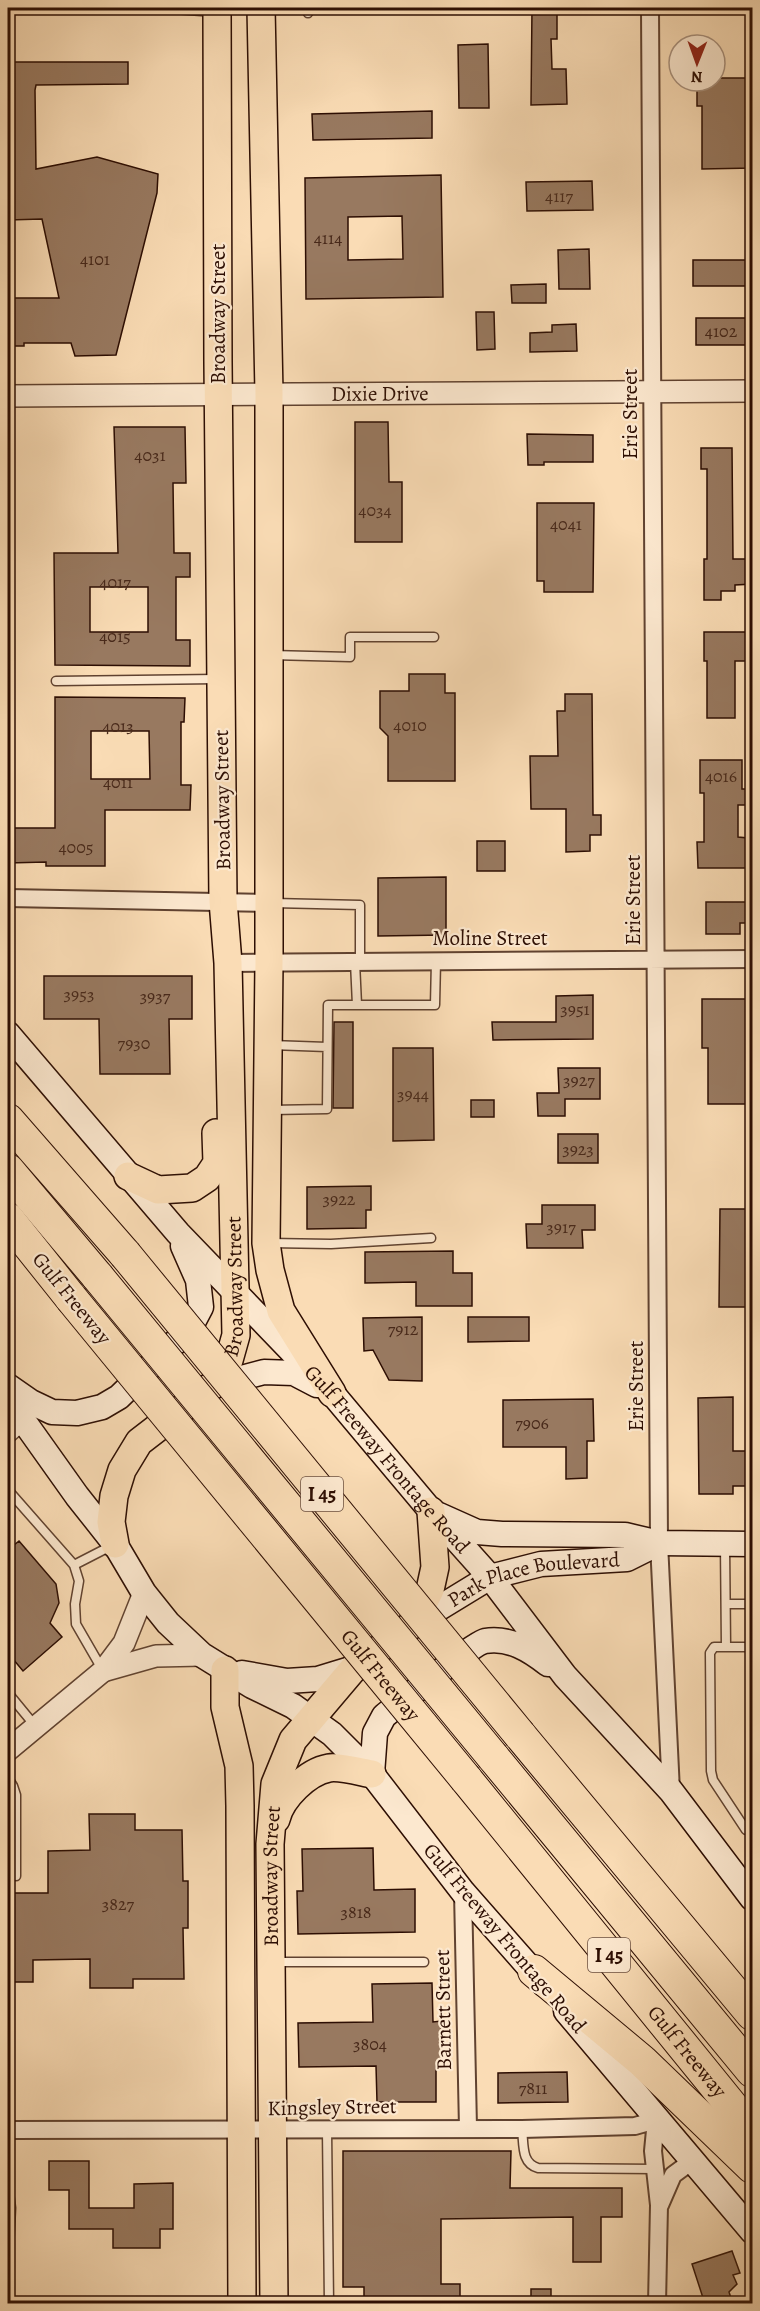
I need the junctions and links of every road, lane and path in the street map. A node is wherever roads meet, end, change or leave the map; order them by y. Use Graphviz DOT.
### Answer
graph roads {
  1 [pos="650,8"];
  2 [pos="175,9"];
  3 [pos="218,10"];
  4 [pos="261,10"];
  5 [pos="753,391"];
  6 [pos="652,392"];
  7 [pos="218,393"];
  8 [pos="269,393"];
  9 [pos="8,396"];
  10 [pos="434,637"];
  11 [pos="269,655"];
  12 [pos="221,679"];
  13 [pos="56,681"];
  14 [pos="8,898"];
  15 [pos="223,901"];
  16 [pos="268,903"];
  17 [pos="656,960"];
  18 [pos="753,960"];
  19 [pos="436,961"];
  20 [pos="357,962"];
  21 [pos="228,963"];
  22 [pos="269,963"];
  23 [pos="357,1005"];
  24 [pos="8,1034"];
  25 [pos="268,1045"];
  26 [pos="327,1047"];
  27 [pos="231,1108"];
  28 [pos="268,1110"];
  29 [pos="8,1120"];
  30 [pos="8,1170"];
  31 [pos="128,1176"];
  32 [pos="8,1219"];
  33 [pos="178,1233"];
  34 [pos="431,1238"];
  35 [pos="266,1243"];
  36 [pos="236,1293"];
  37 [pos="213,1385"];
  38 [pos="8,1386"];
  39 [pos="332,1393"];
  40 [pos="8,1399"];
  41 [pos="26,1424"];
  42 [pos="8,1440"];
  43 [pos="8,1490"];
  44 [pos="431,1511"];
  45 [pos="659,1543"];
  46 [pos="115,1544"];
  47 [pos="725,1544"];
  48 [pos="753,1544"];
  49 [pos="74,1565"];
  50 [pos="490,1577"];
  51 [pos="144,1593"];
  52 [pos="726,1604"];
  53 [pos="753,1604"];
  54 [pos="413,1624"];
  55 [pos="726,1647"];
  56 [pos="753,1647"];
  57 [pos="202,1655"];
  58 [pos="354,1668"];
  59 [pos="225,1670"];
  60 [pos="103,1671"];
  61 [pos="565,1676"];
  62 [pos="8,1693"];
  63 [pos="311,1719"];
  64 [pos="36,1727"];
  65 [pos="8,1750"];
  66 [pos="372,1774"];
  67 [pos="8,1778"];
  68 [pos="670,1791"];
  69 [pos="753,1830"];
  70 [pos="270,1844"];
  71 [pos="16,1876"];
  72 [pos="463,1892"];
  73 [pos="753,1898"];
  74 [pos="271,1962"];
  75 [pos="424,1962"];
  76 [pos="534,1971"];
  77 [pos="753,2014"];
  78 [pos="753,2071"];
  79 [pos="656,2120"];
  80 [pos="468,2128"];
  81 [pos="522,2129"];
  82 [pos="8,2130"];
  83 [pos="242,2130"];
  84 [pos="273,2130"];
  85 [pos="327,2130"];
  86 [pos="753,2131"];
  87 [pos="692,2161"];
  88 [pos="753,2167"];
  89 [pos="655,2169"];
  90 [pos="8,2185"];
  91 [pos="659,2205"];
  92 [pos="753,2231"];
  93 [pos="8,2265"];
  94 [pos="242,2304"];
  95 [pos="274,2304"];
  96 [pos="329,2304"];
  97 [pos="657,2304"];
  1 -- 6 [label="street, Erie Street"];
  2 -- 3 [label="lane"];
  3 -- 4 [label="main road"];
  3 -- 7 [label="main road, Broadway Street"];
  4 -- 8 [label="main road, Broadway Street"];
  5 -- 6 [label="street, Dixie Drive"];
  6 -- 8 [label="street, Dixie Drive"];
  6 -- 17 [label="street, Erie Street"];
  7 -- 8 [label="street, Dixie Drive"];
  7 -- 9 [label="street, Dixie Drive"];
  7 -- 12 [label="main road, Broadway Street"];
  8 -- 11 [label="main road, Broadway Street"];
  10 -- 11 [label="lane"];
  11 -- 16 [label="main road, Broadway Street"];
  12 -- 13 [label="lane"];
  12 -- 15 [label="main road, Broadway Street"];
  14 -- 15 [label="street"];
  15 -- 16 [label="street"];
  15 -- 21 [label="main road, Broadway Street"];
  16 -- 20 [label="lane"];
  16 -- 22 [label="main road, Broadway Street"];
  17 -- 18 [label="street, Moline Street"];
  17 -- 19 [label="street, Moline Street"];
  17 -- 45 [label="street, Erie Street"];
  19 -- 20 [label="street, Moline Street"];
  19 -- 23 [label="lane"];
  20 -- 22 [label="street, Moline Street"];
  20 -- 23 [label="lane"];
  21 -- 22 [label="street, Moline Street"];
  21 -- 27 [label="main road, Broadway Street"];
  22 -- 25 [label="main road, Broadway Street"];
  23 -- 26 [label="lane"];
  24 -- 31 [label="main road, Gulf Freeway Frontage Road"];
  25 -- 26 [label="lane"];
  25 -- 28 [label="main road, Broadway Street"];
  26 -- 28 [label="lane"];
  27 -- 31 [label="main road"];
  27 -- 36 [label="main road, Broadway Street"];
  28 -- 35 [label="main road, Broadway Street"];
  29 -- 77 [label="highway, I 45, bridge"];
  30 -- 78 [label="highway, Gulf Freeway / I 45, bridge"];
  31 -- 33 [label="main road, Gulf Freeway Frontage Road"];
  32 -- 86 [label="highway, Gulf Freeway / I 45, bridge"];
  33 -- 36 [label="main road, Gulf Freeway Frontage Road"];
  33 -- 38 [label="main road"];
  34 -- 35 [label="lane"];
  35 -- 39 [label="main road, Broadway Street"];
  36 -- 37 [label="main road, Broadway Street"];
  36 -- 39 [label="main road, Gulf Freeway Frontage Road"];
  37 -- 39 [label="main road"];
  37 -- 46 [label="main road, Broadway Street"];
  39 -- 44 [label="main road, Gulf Freeway Frontage Road"];
  40 -- 41 [label="main road, Gulf Freeway Frontage Road"];
  41 -- 42 [label="lane"];
  41 -- 46 [label="main road, Gulf Freeway Frontage Road"];
  43 -- 49 [label="lane"];
  44 -- 45 [label="main road, Park Place Boulevard"];
  44 -- 50 [label="main road, Gulf Freeway Frontage Road"];
  44 -- 54 [label="main road, Broadway Street"];
  45 -- 47 [label="main road, Park Place Boulevard"];
  45 -- 50 [label="main road, Park Place Boulevard"];
  45 -- 68 [label="street, Erie Street"];
  46 -- 49 [label="lane"];
  46 -- 51 [label="main road, Gulf Freeway Frontage Road"];
  47 -- 48 [label="main road, Park Place Boulevard"];
  47 -- 52 [label="lane"];
  49 -- 60 [label="lane"];
  50 -- 54 [label="main road, Park Place Boulevard"];
  50 -- 61 [label="main road, Gulf Freeway Frontage Road"];
  51 -- 57 [label="main road, Gulf Freeway Frontage Road"];
  51 -- 60 [label="street"];
  52 -- 53 [label="lane"];
  52 -- 55 [label="lane"];
  54 -- 58 [label="main road, Broadway Street"];
  55 -- 56 [label="lane"];
  55 -- 69 [label="lane"];
  57 -- 59 [label="main road, Gulf Freeway Frontage Road"];
  57 -- 60 [label="street"];
  58 -- 59 [label="main road"];
  58 -- 63 [label="main road, Broadway Street"];
  59 -- 63 [label="main road, Gulf Freeway Frontage Road"];
  59 -- 83 [label="main road, Broadway Street"];
  60 -- 64 [label="street"];
  61 -- 66 [label="main road"];
  61 -- 68 [label="main road, Gulf Freeway Frontage Road"];
  62 -- 64 [label="lane"];
  63 -- 66 [label="main road, Gulf Freeway Frontage Road"];
  63 -- 70 [label="main road, Broadway Street"];
  64 -- 65 [label="street"];
  66 -- 70 [label="main road"];
  66 -- 72 [label="main road, Gulf Freeway Frontage Road"];
  67 -- 71 [label="lane"];
  68 -- 73 [label="main road, Gulf Freeway Frontage Road"];
  70 -- 74 [label="main road, Broadway Street"];
  72 -- 76 [label="main road, Gulf Freeway Frontage Road"];
  72 -- 80 [label="street, Barnett Street"];
  74 -- 75 [label="lane"];
  74 -- 84 [label="main road, Broadway Street"];
  76 -- 79 [label="main road, Gulf Freeway Frontage Road"];
  76 -- 88 [label="highway"];
  79 -- 81 [label="street, Kingsley Street"];
  79 -- 87 [label="main road, Gulf Freeway Frontage Road"];
  79 -- 89 [label="street"];
  80 -- 81 [label="street, Kingsley Street"];
  80 -- 85 [label="street, Kingsley Street"];
  81 -- 89 [label="lane"];
  82 -- 83 [label="street, Kingsley Street"];
  83 -- 84 [label="street, Kingsley Street"];
  83 -- 94 [label="main road, Broadway Street"];
  84 -- 85 [label="street, Kingsley Street"];
  84 -- 95 [label="main road, Broadway Street"];
  85 -- 96 [label="lane"];
  87 -- 91 [label="street"];
  87 -- 92 [label="main road, Gulf Freeway Frontage Road"];
  89 -- 91 [label="street"];
  90 -- 93 [label="lane"];
  91 -- 97 [label="street"];
}
